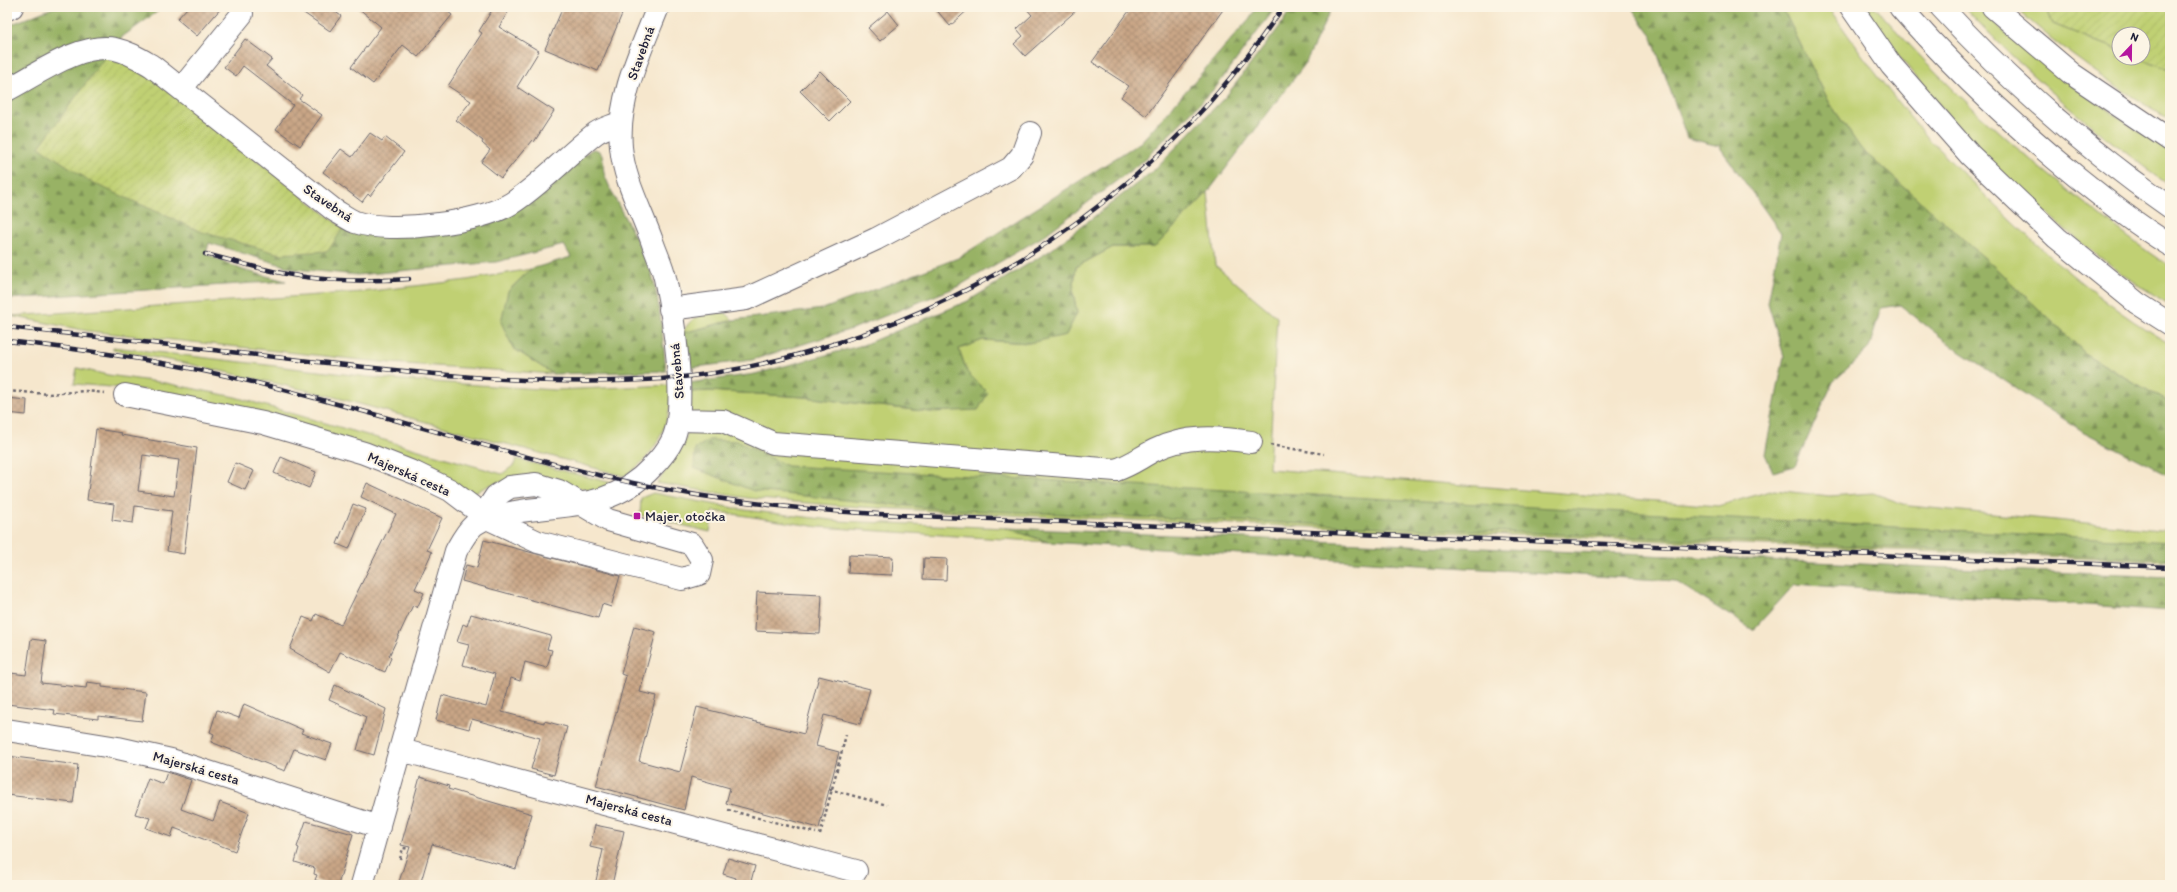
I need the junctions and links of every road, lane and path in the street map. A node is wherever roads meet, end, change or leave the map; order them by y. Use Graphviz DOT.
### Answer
graph roads {
  1 [pos="12,7"];
  2 [pos="658,7"];
  3 [pos="1851,7"];
  4 [pos="1900,7"];
  5 [pos="1941,7"];
  6 [pos="1993,7"];
  7 [pos="7,9"];
  8 [pos="242,14"];
  9 [pos="181,89"];
  10 [pos="7,90"];
  11 [pos="621,122"];
  12 [pos="1030,133"];
  13 [pos="2170,140"];
  14 [pos="2170,207"];
  15 [pos="2170,245"];
  16 [pos="670,309"];
  17 [pos="2170,324"];
  18 [pos="7,392"];
  19 [pos="126,395"];
  20 [pos="678,420"];
  21 [pos="1251,442"];
  22 [pos="1324,454"];
  23 [pos="579,503"];
  24 [pos="487,518"];
  25 [pos="7,730"];
  26 [pos="846,735"];
  27 [pos="401,750"];
  28 [pos="831,790"];
  29 [pos="887,805"];
  30 [pos="728,810"];
  31 [pos="379,827"];
  32 [pos="816,833"];
  33 [pos="820,834"];
  34 [pos="409,849"];
  35 [pos="400,859"];
  36 [pos="856,870"];
  37 [pos="362,885"];
  1 -- 7 [label="main road"];
  2 -- 11 [label="main road, Stavebná"];
  3 -- 17 [label="main road"];
  4 -- 15 [label="main road"];
  5 -- 14 [label="main road"];
  6 -- 13 [label="main road"];
  8 -- 9 [label="main road"];
  9 -- 10 [label="main road, Stavebná"];
  9 -- 11 [label="main road, Stavebná"];
  11 -- 16 [label="main road, Stavebná"];
  12 -- 16 [label="main road"];
  16 -- 20 [label="main road, Stavebná"];
  18 -- 19 [label="path"];
  19 -- 24 [label="main road, Majerská cesta"];
  20 -- 21 [label="main road"];
  20 -- 23 [label="main road, Stavebná"];
  21 -- 22 [label="path"];
  23 -- 24 [label="main road, Stavebná"];
  23 -- 24 [label="main road, Majerská cesta"];
  24 -- 27 [label="main road"];
  25 -- 31 [label="main road, Majerská cesta"];
  26 -- 28 [label="path"];
  27 -- 31 [label="main road"];
  27 -- 36 [label="main road, Majerská cesta"];
  28 -- 29 [label="path"];
  28 -- 33 [label="path"];
  30 -- 32 [label="path"];
  31 -- 37 [label="main road"];
  34 -- 35 [label="path"];
}
